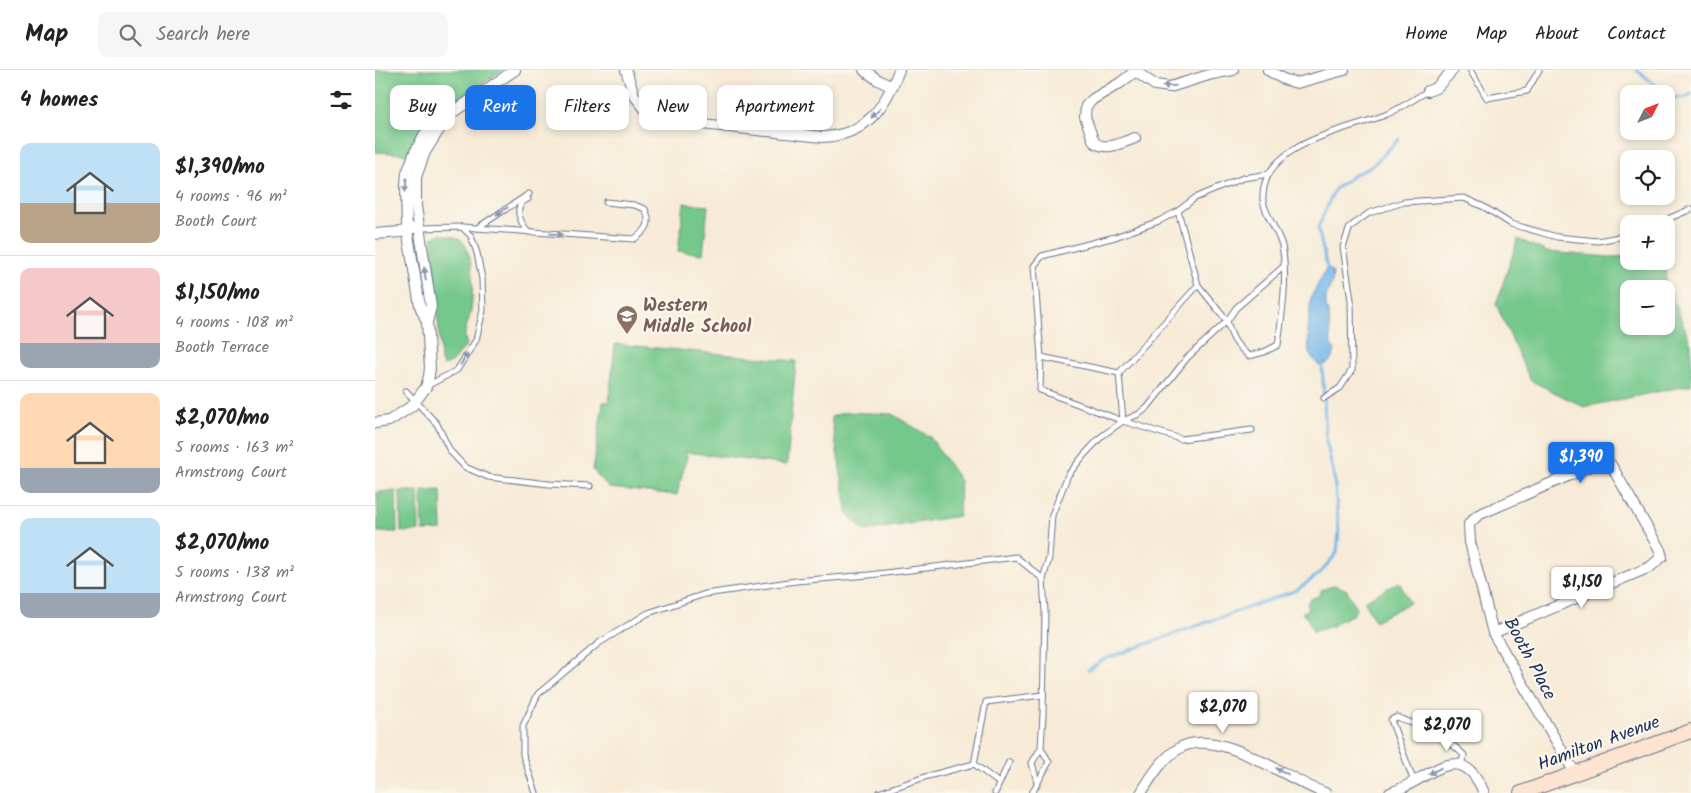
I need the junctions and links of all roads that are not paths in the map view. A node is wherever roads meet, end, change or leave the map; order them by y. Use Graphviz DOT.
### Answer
graph roads {
  1 [pos="515,70"];
  2 [pos="627,70"];
  3 [pos="864,70"];
  4 [pos="899,70"];
  5 [pos="1233,70"];
  6 [pos="1268,70"];
  7 [pos="1344,70"];
  8 [pos="1453,70"];
  9 [pos="1471,70"];
  10 [pos="1539,70"];
  11 [pos="1137,71"];
  12 [pos="892,86"];
  13 [pos="631,87"];
  14 [pos="1428,91"];
  15 [pos="455,111"];
  16 [pos="430,130"];
  17 [pos="438,130"];
  18 [pos="1135,138"];
  19 [pos="1269,174"];
  20 [pos="606,202"];
  21 [pos="1691,209"];
  22 [pos="1179,211"];
  23 [pos="1675,216"];
  24 [pos="461,227"];
  25 [pos="419,228"];
  26 [pos="476,228"];
  27 [pos="407,229"];
  28 [pos="529,232"];
  29 [pos="375,234"];
  30 [pos="1620,237"];
  31 [pos="1283,267"];
  32 [pos="1198,285"];
  33 [pos="1227,321"];
  34 [pos="427,322"];
  35 [pos="1041,357"];
  36 [pos="1119,373"];
  37 [pos="426,387"];
  38 [pos="406,391"];
  39 [pos="1324,398"];
  40 [pos="416,400"];
  41 [pos="1123,421"];
  42 [pos="375,423"];
  43 [pos="1252,430"];
  44 [pos="590,486"];
  45 [pos="1043,579"];
  46 [pos="1493,632"];
  47 [pos="1043,695"];
  48 [pos="1691,731"];
  49 [pos="1041,748"];
  50 [pos="1009,762"];
  51 [pos="974,764"];
  52 [pos="1461,764"];
  53 [pos="1575,773"];
  54 [pos="1037,782"];
  55 [pos="1414,782"];
  56 [pos="999,783"];
  57 [pos="536,793"];
  58 [pos="879,793"];
  59 [pos="995,793"];
  60 [pos="1032,793"];
  61 [pos="1141,793"];
  62 [pos="1325,793"];
  63 [pos="1390,793"];
  64 [pos="1484,793"];
  65 [pos="1521,793"];
  1 -- 15 [label="street"];
  2 -- 13 [label="street"];
  3 -- 12 [label="street"];
  4 -- 12 [label="street"];
  5 -- 11 [label="street, one-way"];
  6 -- 7 [label="street"];
  8 -- 14 [label="street"];
  9 -- 10 [label="lane"];
  11 -- 18 [label="street"];
  12 -- 13 [label="street, one-way"];
  14 -- 19 [label="lane"];
  16 -- 27 [label="street, one-way"];
  17 -- 25 [label="street"];
  19 -- 22 [label="lane"];
  19 -- 31 [label="lane"];
  28 -- 20 [label="lane, one-way"];
  21 -- 23 [label="lane"];
  22 -- 32 [label="lane"];
  22 -- 35 [label="lane"];
  24 -- 25 [label="lane"];
  24 -- 26 [label="lane"];
  37 -- 24 [label="lane, one-way"];
  25 -- 27 [label="street"];
  34 -- 25 [label="street, one-way"];
  26 -- 28 [label="lane"];
  28 -- 26 [label="lane, one-way"];
  27 -- 29 [label="street"];
  27 -- 34 [label="street"];
  30 -- 39 [label="lane"];
  31 -- 33 [label="lane"];
  31 -- 33 [label="lane"];
  32 -- 33 [label="lane"];
  32 -- 36 [label="lane"];
  33 -- 41 [label="lane"];
  34 -- 37 [label="street"];
  35 -- 36 [label="lane"];
  35 -- 41 [label="lane"];
  36 -- 41 [label="lane"];
  37 -- 40 [label="street"];
  38 -- 40 [label="lane"];
  40 -- 42 [label="street"];
  40 -- 44 [label="lane"];
  41 -- 43 [label="lane"];
  41 -- 45 [label="lane"];
  45 -- 47 [label="lane"];
  45 -- 57 [label="lane"];
  46 -- 46 [label="street, Booth Place"];
  46 -- 53 [label="street, Booth Place"];
  47 -- 49 [label="lane"];
  47 -- 51 [label="lane"];
  48 -- 53 [label="main road, Hamilton Avenue"];
  49 -- 54 [label="lane"];
  49 -- 54 [label="lane"];
  50 -- 56 [label="lane"];
  51 -- 56 [label="lane"];
  51 -- 58 [label="lane"];
  52 -- 55 [label="street, one-way"];
  52 -- 55 [label="lane"];
  52 -- 64 [label="street"];
  53 -- 65 [label="main road, Hamilton Avenue"];
  54 -- 60 [label="lane"];
  55 -- 63 [label="street"];
  56 -- 59 [label="lane"];
  62 -- 61 [label="street, one-way"];
}
